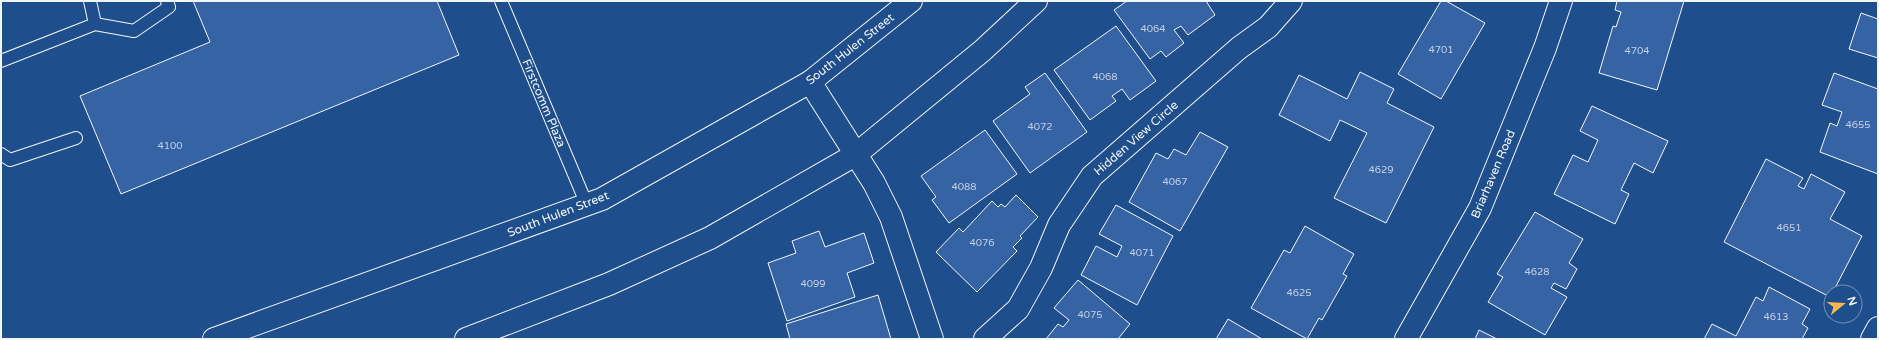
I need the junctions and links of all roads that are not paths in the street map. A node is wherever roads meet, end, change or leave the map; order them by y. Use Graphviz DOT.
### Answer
graph roads {
  1 [pos="90,1"];
  2 [pos="167,1"];
  3 [pos="501,1"];
  4 [pos="911,1"];
  5 [pos="1036,1"];
  6 [pos="1291,1"];
  7 [pos="1561,1"];
  8 [pos="95,24"];
  9 [pos="1,61"];
  10 [pos="810,82"];
  11 [pos="76,138"];
  12 [pos="1,154"];
  13 [pos="855,155"];
  14 [pos="587,205"];
  15 [pos="1878,328"];
  16 [pos="214,339"];
  17 [pos="466,339"];
  18 [pos="932,339"];
  19 [pos="985,339"];
  20 [pos="1406,339"];
  21 [pos="1872,339"];
  1 -- 8 [label="lane"];
  2 -- 8 [label="lane"];
  3 -- 14 [label="lane, Firstcomm Plaza"];
  4 -- 10 [label="main road, South Hulen Street"];
  5 -- 13 [label="main road"];
  6 -- 19 [label="main road, Hidden View Circle"];
  7 -- 20 [label="main road, Briarhaven Road"];
  8 -- 9 [label="lane"];
  10 -- 13 [label="main road"];
  10 -- 14 [label="main road, South Hulen Street"];
  11 -- 12 [label="lane"];
  13 -- 17 [label="main road"];
  13 -- 18 [label="main road"];
  14 -- 16 [label="main road, South Hulen Street"];
  15 -- 21 [label="main road"];
}
